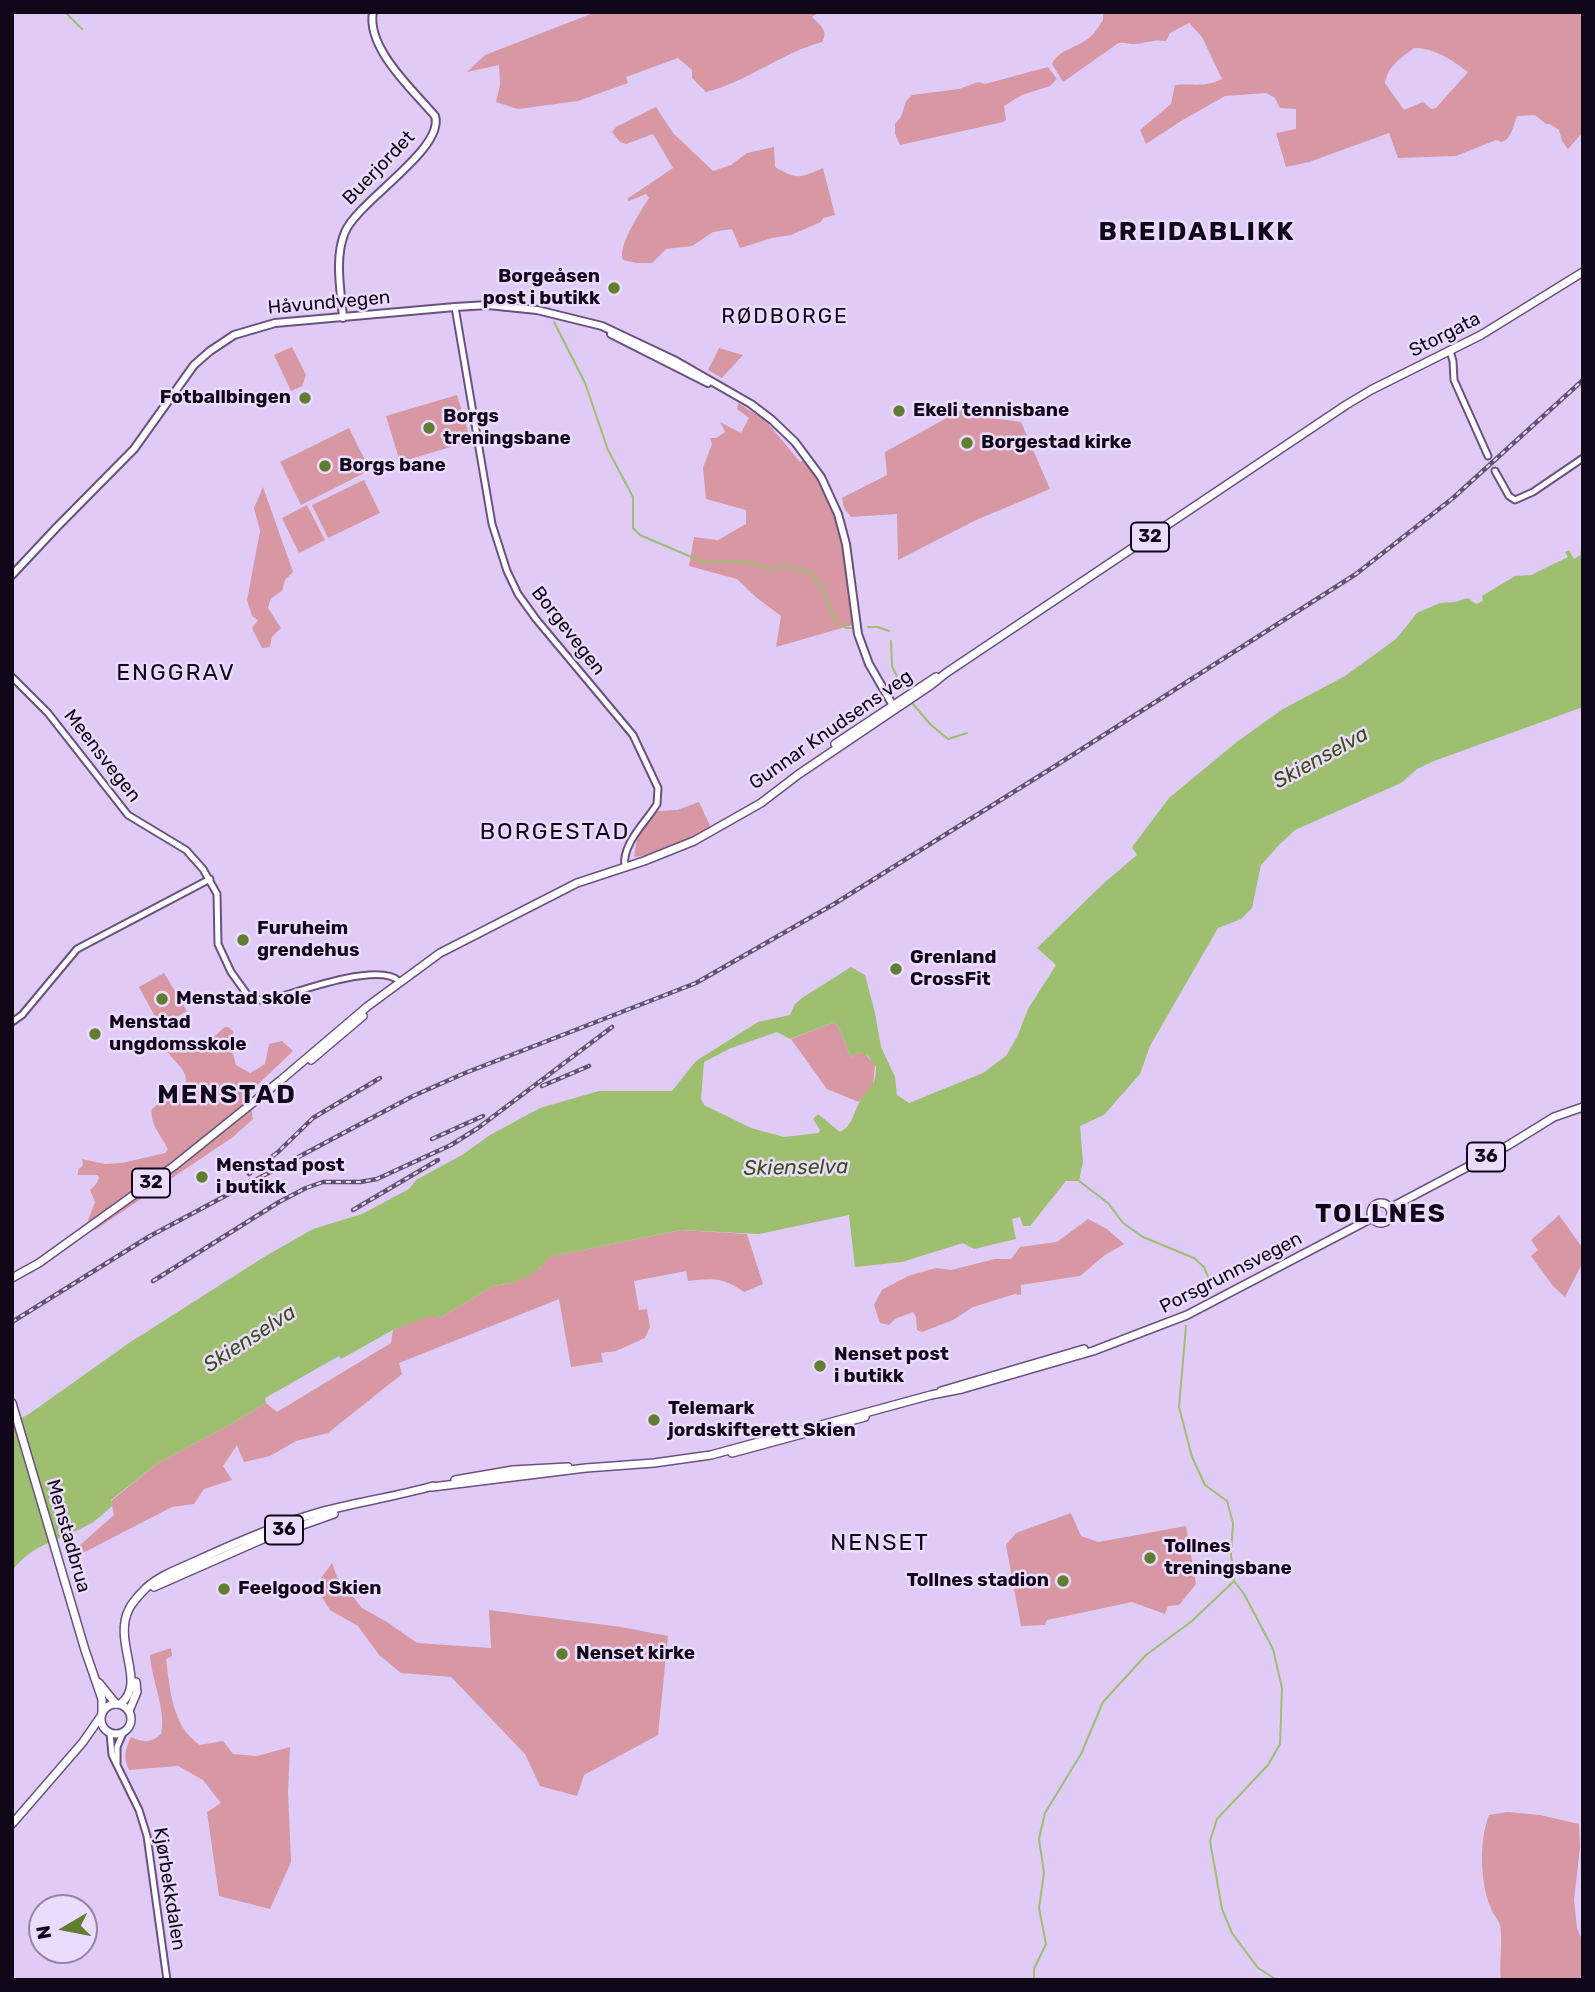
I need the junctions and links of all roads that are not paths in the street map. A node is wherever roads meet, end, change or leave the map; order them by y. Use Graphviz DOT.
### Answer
graph roads {
  1 [pos="373,12"];
  2 [pos="1583,272"];
  3 [pos="455,307"];
  4 [pos="343,318"];
  5 [pos="1450,351"];
  6 [pos="1321,422"];
  7 [pos="1488,456"];
  8 [pos="1583,458"];
  9 [pos="1495,471"];
  10 [pos="12,575"];
  11 [pos="12,677"];
  12 [pos="894,707"];
  13 [pos="624,864"];
  14 [pos="210,879"];
  15 [pos="399,981"];
  16 [pos="12,1023"];
  17 [pos="1583,1107"];
  18 [pos="1390,1208"];
  19 [pos="1372,1218"];
  20 [pos="13,1277"];
  21 [pos="12,1403"];
  22 [pos="127,1658"];
  23 [pos="95,1677"];
  24 [pos="118,1704"];
  25 [pos="129,1712"];
  26 [pos="102,1714"];
  27 [pos="109,1733"];
  28 [pos="123,1733"];
  29 [pos="83,1742"];
  30 [pos="117,1766"];
  31 [pos="13,1824"];
  32 [pos="167,1980"];
  1 -- 4 [label="main road, Buerjordet"];
  2 -- 5 [label="main road, Storgata / 32"];
  3 -- 4 [label="main road, Håvundvegen"];
  3 -- 12 [label="main road, Håvundvegen"];
  3 -- 13 [label="street, Borgevegen"];
  4 -- 10 [label="main road, Håvundvegen"];
  5 -- 6 [label="main road, Storgata / 32"];
  5 -- 7 [label="street"];
  6 -- 12 [label="main road, Gunnar Knudsens veg / 32"];
  8 -- 9 [label="street"];
  11 -- 14 [label="street, Meensvegen"];
  12 -- 13 [label="main road, Gunnar Knudsens veg / 32"];
  13 -- 15 [label="main road, Gunnar Knudsens veg / 32"];
  14 -- 15 [label="street, Meensvegen"];
  14 -- 16 [label="street"];
  15 -- 20 [label="main road, Gunnar Knudsens veg / 32"];
  17 -- 18 [label="main road, Porsgrunnsvegen / 36"];
  18 -- 19 [label="main road, Porsgrunnsvegen / 36"];
  18 -- 19 [label="main road, Porsgrunnsvegen / 36"];
  19 -- 22 [label="main road, Porsgrunnsvegen / 36"];
  21 -- 23 [label="main road, Menstadbrua"];
  22 -- 24 [label="main road, Porsgrunnsvegen / 36"];
  22 -- 25 [label="main road, Porsgrunnsvegen / 36"];
  23 -- 24 [label="main road, Menstadbrua"];
  23 -- 26 [label="main road, Menstadbrua"];
  24 -- 25 [label="main road"];
  24 -- 26 [label="main road"];
  25 -- 28 [label="main road, 36"];
  26 -- 27 [label="main road"];
  26 -- 29 [label="main road"];
  27 -- 28 [label="main road"];
  27 -- 29 [label="main road"];
  27 -- 30 [label="street, Kjørbekkdalen"];
  28 -- 30 [label="street"];
  29 -- 31 [label="main road"];
  30 -- 32 [label="street, Kjørbekkdalen"];
}
